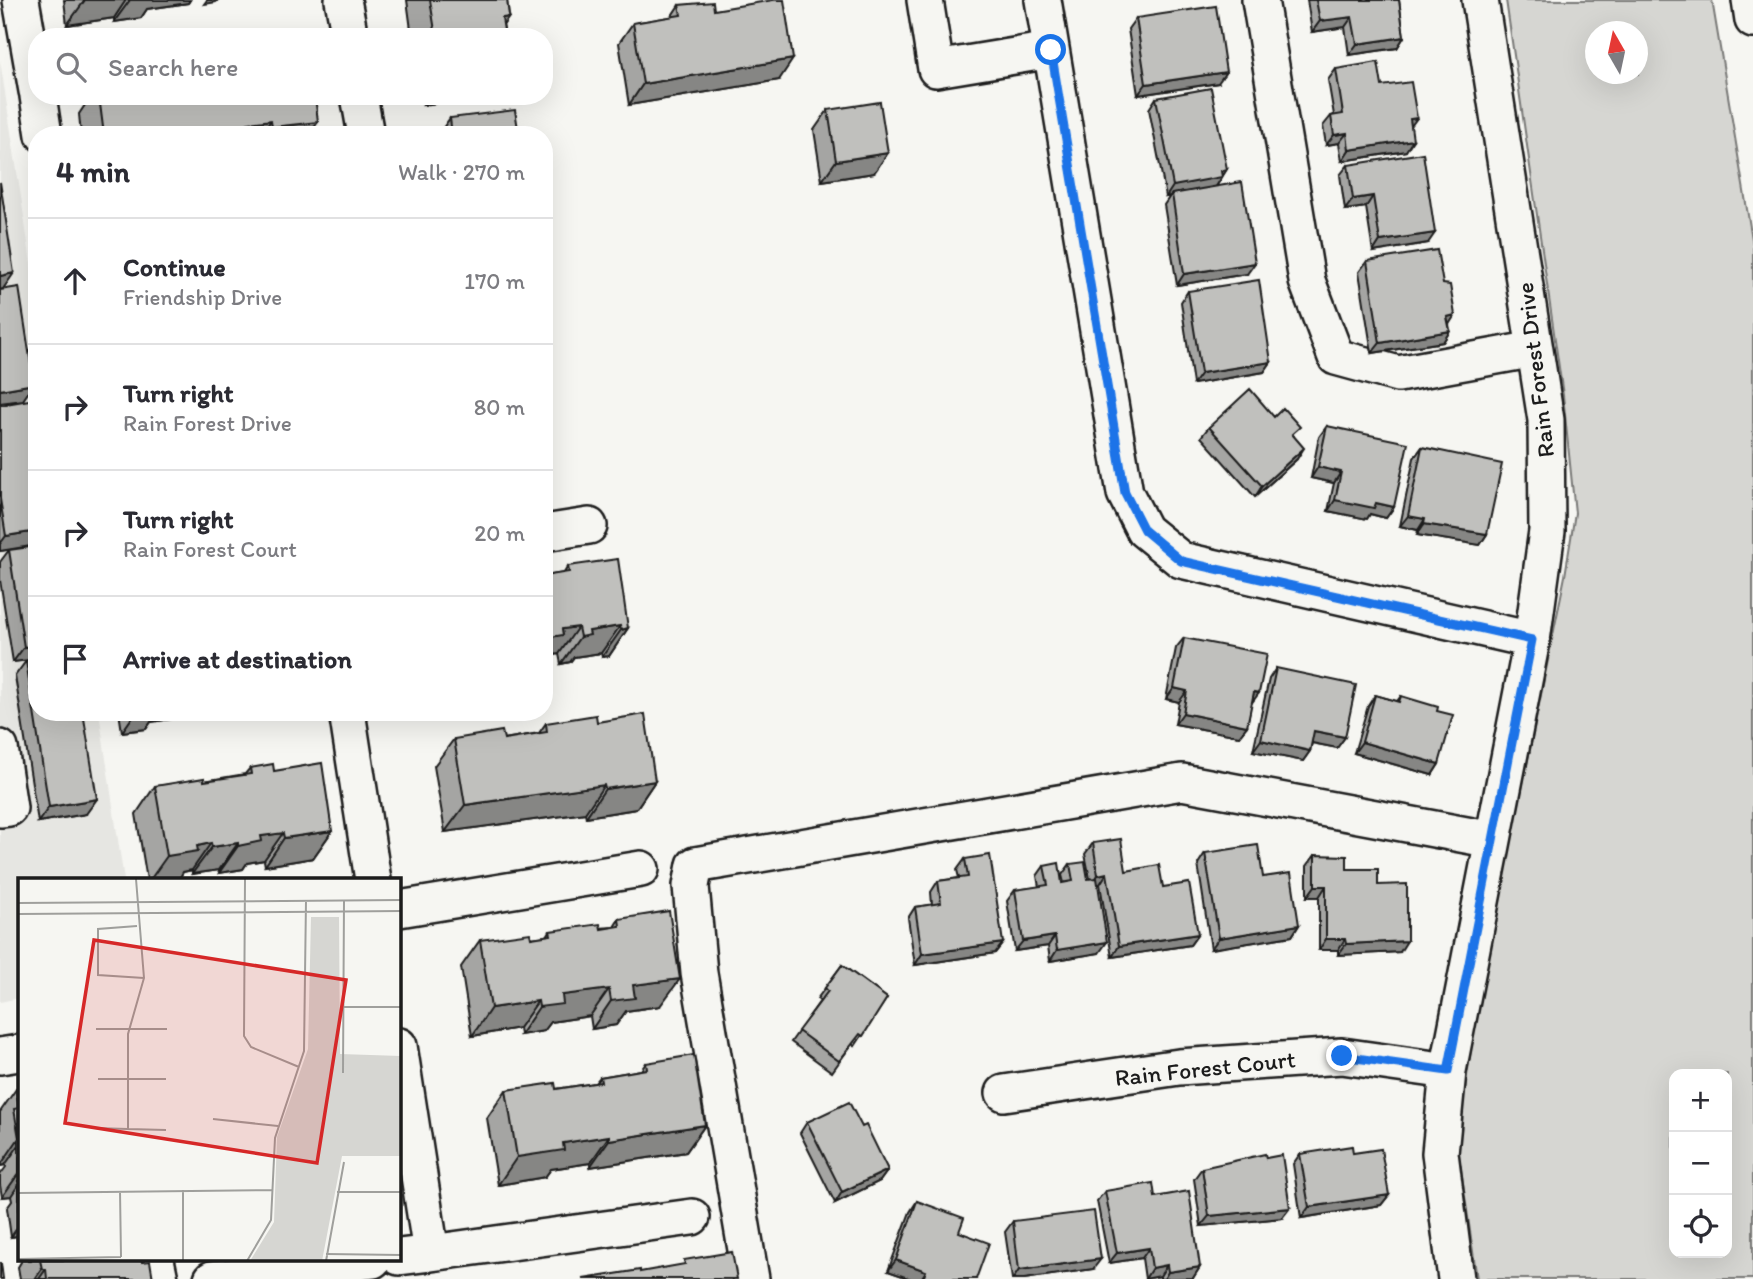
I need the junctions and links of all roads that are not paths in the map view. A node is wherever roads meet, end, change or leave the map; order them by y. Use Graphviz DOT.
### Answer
graph roads {
  1 [pos="21,0"];
  2 [pos="344,0"];
  3 [pos="925,0"];
  4 [pos="1043,0"];
  5 [pos="1260,0"];
  6 [pos="1480,0"];
  7 [pos="1750,0"];
  8 [pos="1753,20"];
  9 [pos="348,28"];
  10 [pos="28,40"];
  11 [pos="1051,50"];
  12 [pos="39,105"];
  13 [pos="361,105"];
  14 [pos="43,126"];
  15 [pos="364,126"];
  16 [pos="1535,349"];
  17 [pos="589,526"];
  18 [pos="553,532"];
  19 [pos="1532,640"];
  20 [pos="348,721"];
  21 [pos="0,748"];
  22 [pos="0,809"];
  23 [pos="1493,840"];
  24 [pos="641,869"];
  25 [pos="373,878"];
  26 [pos="401,909"];
  27 [pos="18,1053"];
  28 [pos="0,1056"];
  29 [pos="1448,1071"];
  30 [pos="401,1072"];
  31 [pos="1004,1093"];
  32 [pos="692,1217"];
  33 [pos="415,1255"];
  34 [pos="356,1262"];
  35 [pos="212,1279"];
  36 [pos="751,1279"];
  37 [pos="1456,1279"];
  1 -- 10 [label="street"];
  2 -- 9 [label="street"];
  3 -- 11 [label="street"];
  4 -- 11 [label="street"];
  5 -- 16 [label="street"];
  6 -- 16 [label="street, Rain Forest Drive"];
  7 -- 8 [label="street"];
  11 -- 19 [label="street"];
  12 -- 14 [label="street"];
  13 -- 15 [label="street"];
  16 -- 19 [label="street, Rain Forest Drive"];
  17 -- 18 [label="street"];
  19 -- 23 [label="street, Rain Forest Drive"];
  20 -- 25 [label="street"];
  21 -- 22 [label="street"];
  23 -- 29 [label="street, Rain Forest Drive"];
  23 -- 36 [label="street"];
  24 -- 26 [label="street"];
  27 -- 28 [label="street"];
  29 -- 31 [label="street, Rain Forest Court"];
  29 -- 37 [label="street, Rain Forest Drive"];
  30 -- 33 [label="street"];
  32 -- 33 [label="street"];
  34 -- 35 [label="street"];
}
